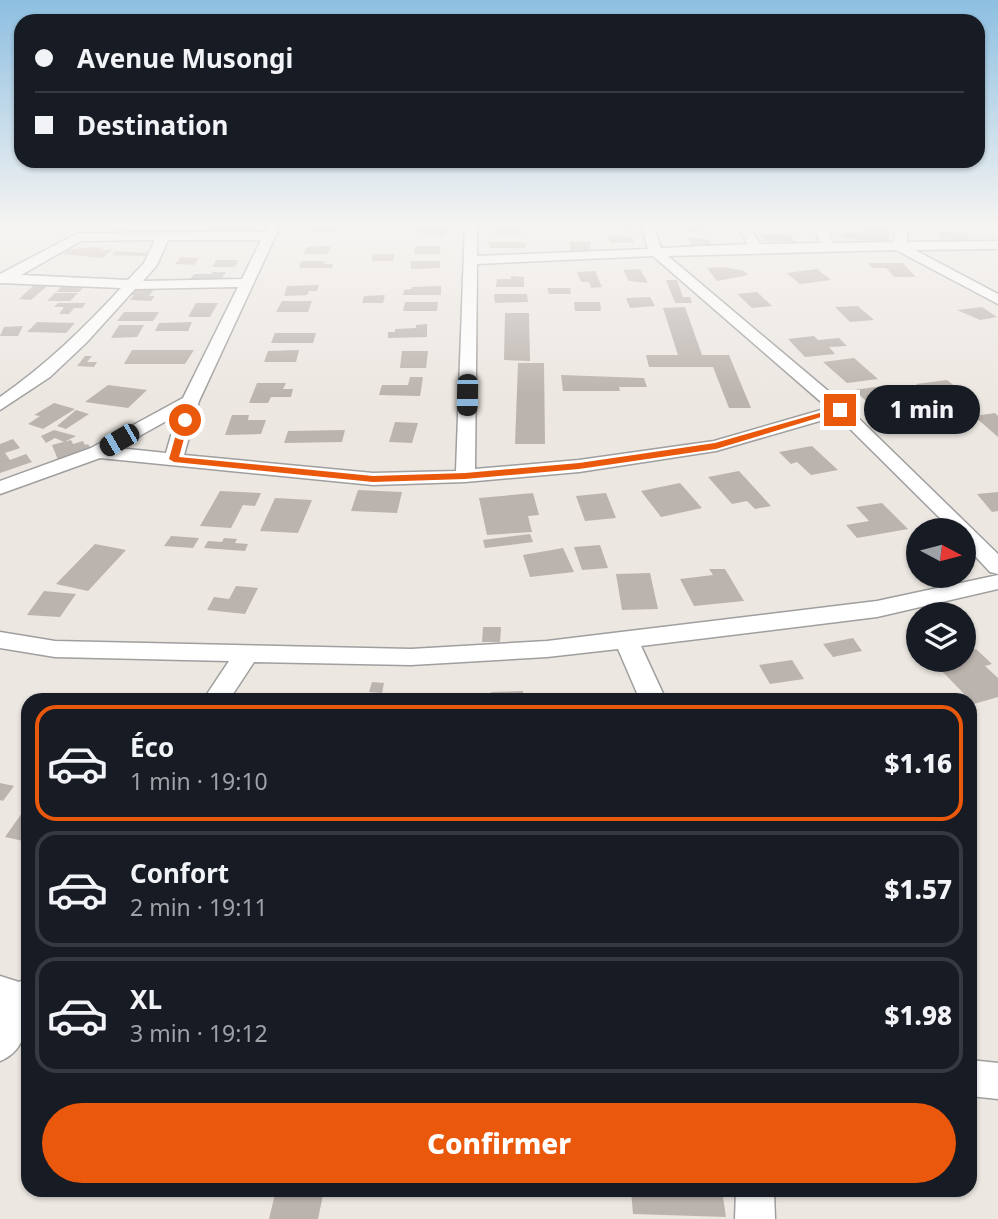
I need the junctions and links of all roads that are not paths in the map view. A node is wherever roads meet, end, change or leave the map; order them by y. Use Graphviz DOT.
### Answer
graph roads {
  1 [pos="55,281"];
  2 [pos="136,281"];
  3 [pos="470,281"];
  4 [pos="691,281"];
  5 [pos="963,281"];
  6 [pos="248,283"];
  7 [pos="133,285"];
  8 [pos="998,300"];
  9 [pos="190,401"];
  10 [pos="0,405"];
  11 [pos="840,410"];
  12 [pos="99,452"];
  13 [pos="174,459"];
  14 [pos="465,476"];
  15 [pos="0,488"];
  16 [pos="950,518"];
  17 [pos="976,544"];
  18 [pos="998,567"];
  19 [pos="998,582"];
  20 [pos="0,640"];
  21 [pos="627,640"];
  22 [pos="246,655"];
  23 [pos="221,693"];
  24 [pos="650,693"];
  25 [pos="20,997"];
  26 [pos="0,1044"];
  27 [pos="977,1080"];
  28 [pos="998,1081"];
  29 [pos="755,1197"];
  30 [pos="755,1219"];
  1 -- 7 [label="street"];
  2 -- 7 [label="street"];
  3 -- 14 [label="street"];
  4 -- 11 [label="street"];
  5 -- 8 [label="street"];
  6 -- 7 [label="street"];
  6 -- 9 [label="street"];
  7 -- 10 [label="street"];
  9 -- 12 [label="street"];
  9 -- 13 [label="street"];
  11 -- 14 [label="street"];
  11 -- 16 [label="street"];
  12 -- 13 [label="street"];
  12 -- 15 [label="street"];
  13 -- 14 [label="street"];
  17 -- 18 [label="street"];
  19 -- 21 [label="street"];
  20 -- 22 [label="street"];
  21 -- 22 [label="street"];
  21 -- 24 [label="street"];
  22 -- 23 [label="street"];
  25 -- 26 [label="street"];
  27 -- 28 [label="street"];
  29 -- 30 [label="street"];
}
